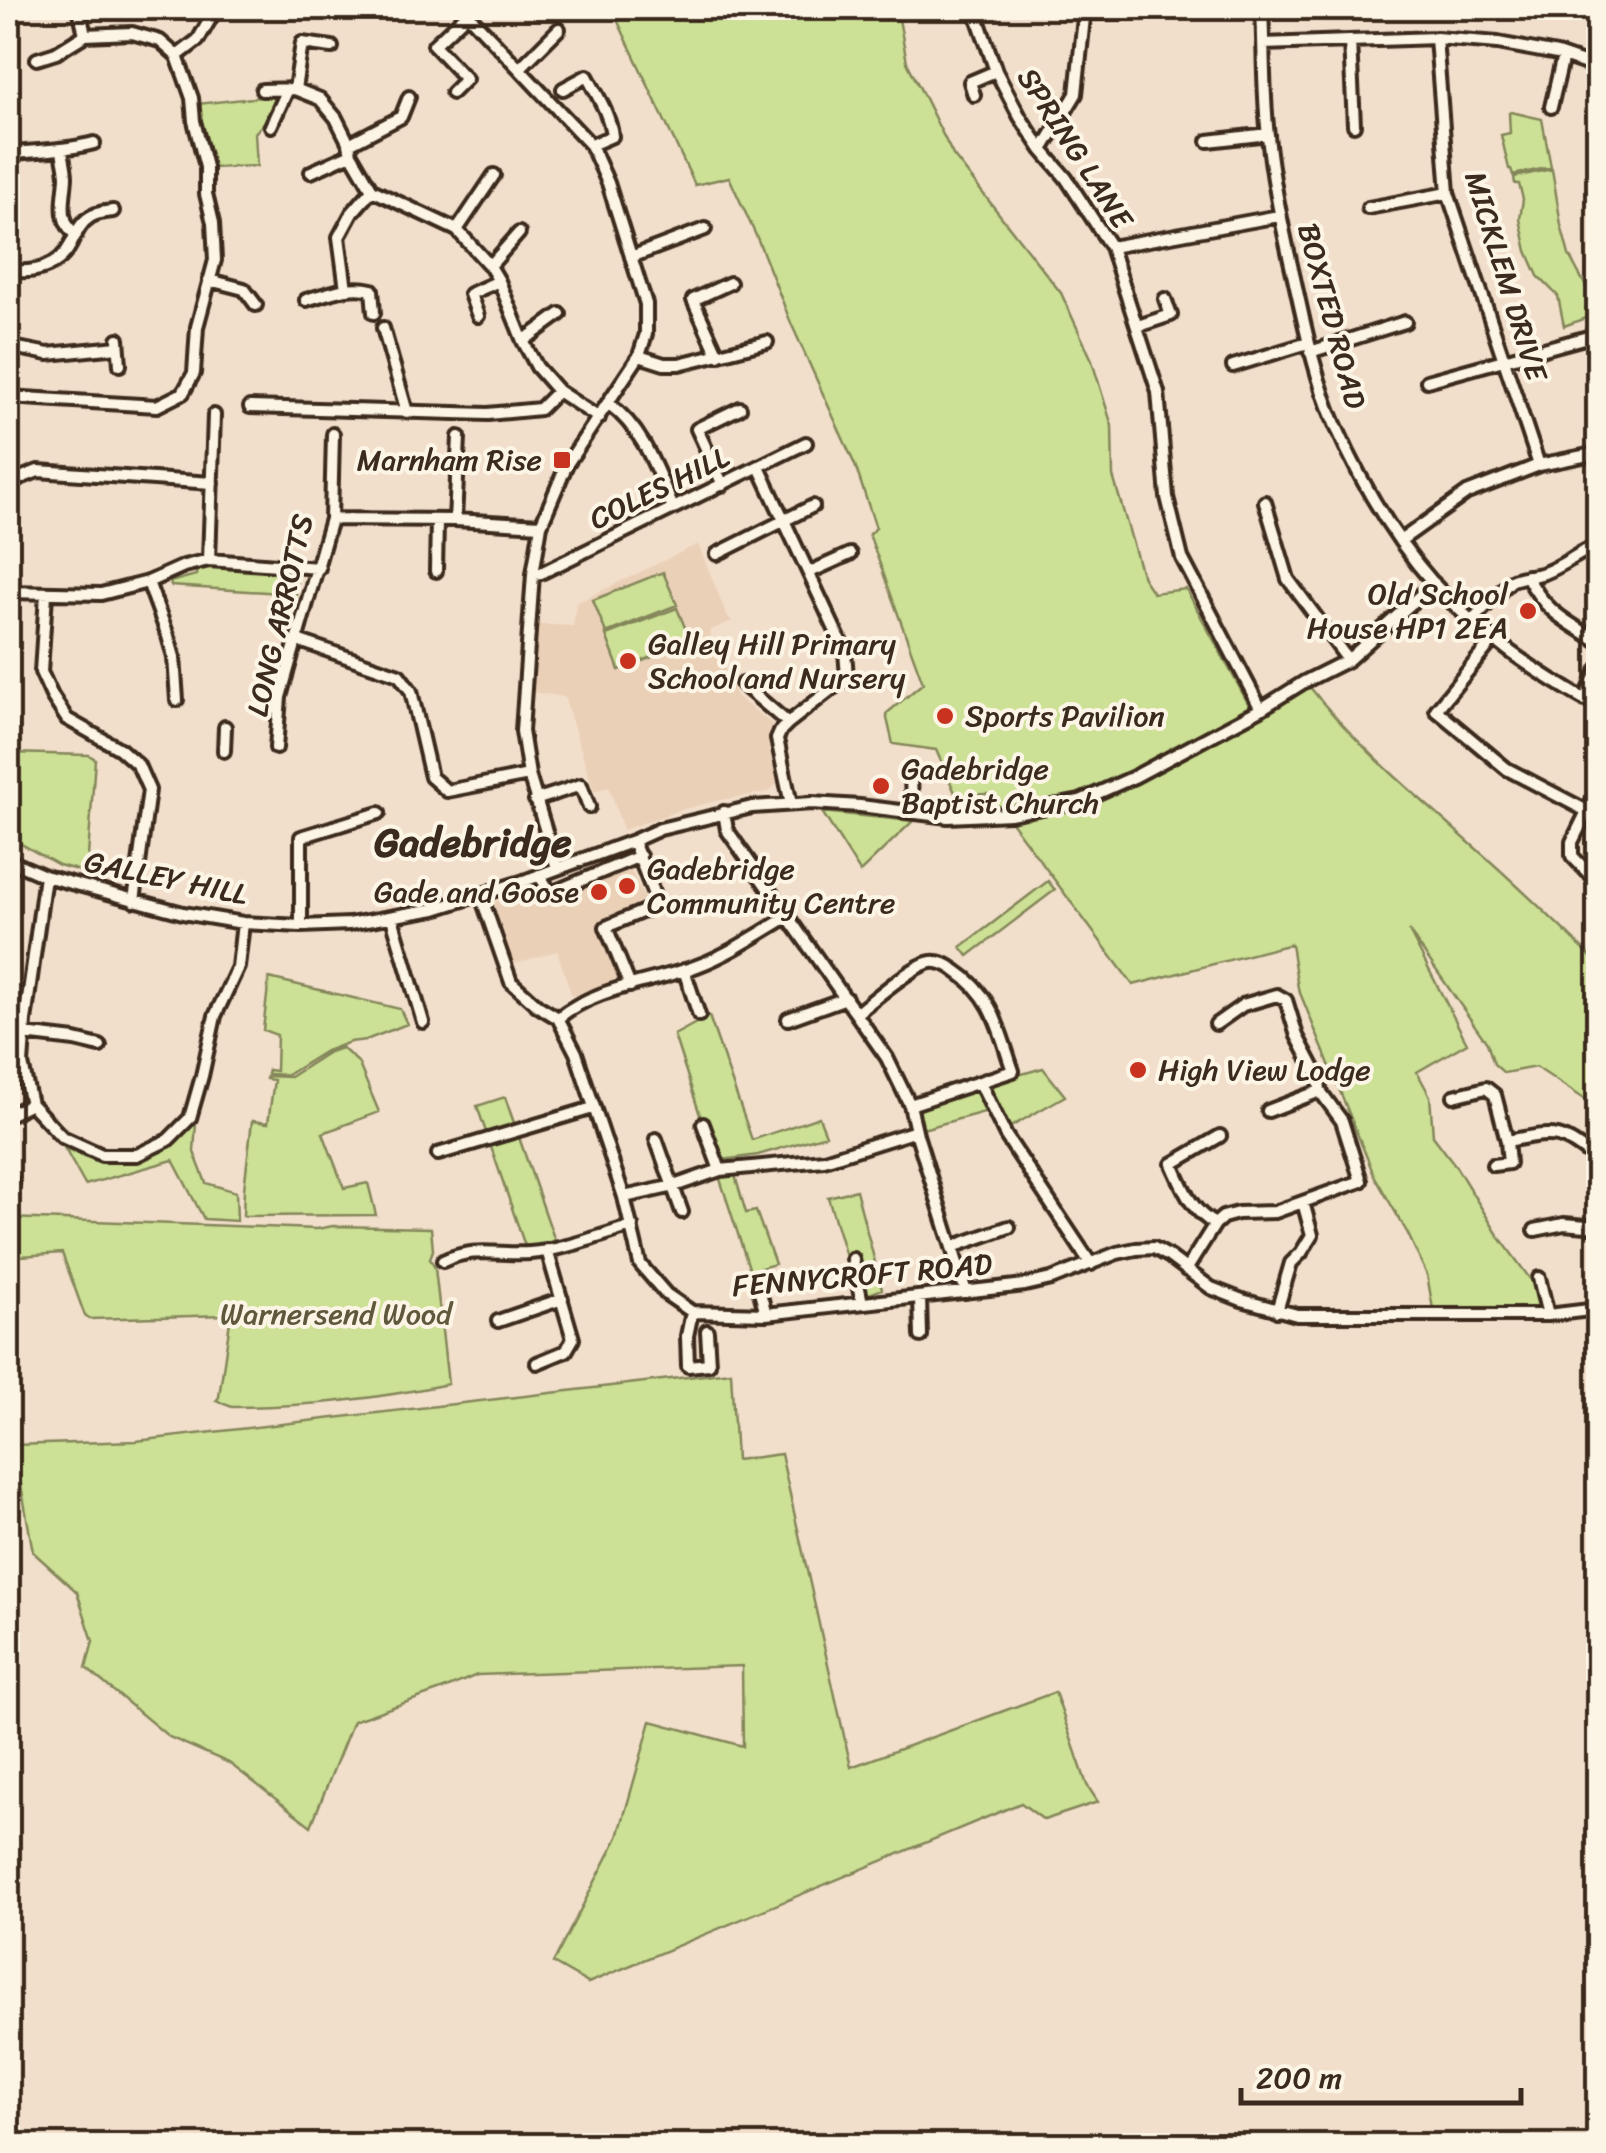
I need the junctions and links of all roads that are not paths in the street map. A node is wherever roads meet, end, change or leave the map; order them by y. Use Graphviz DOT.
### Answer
graph roads {
  1 [pos="79,8"];
  2 [pos="974,8"];
  3 [pos="1262,8"];
  4 [pos="465,10"];
  5 [pos="1086,10"];
  6 [pos="1166,12"];
  7 [pos="214,14"];
  8 [pos="559,29"];
  9 [pos="301,30"];
  10 [pos="85,36"];
  11 [pos="1436,38"];
  12 [pos="1350,41"];
  13 [pos="302,43"];
  14 [pos="1264,44"];
  15 [pos="332,47"];
  16 [pos="177,56"];
  17 [pos="1562,56"];
  18 [pos="37,59"];
  19 [pos="520,68"];
  20 [pos="1598,68"];
  21 [pos="996,71"];
  22 [pos="291,89"];
  23 [pos="564,89"];
  24 [pos="262,90"];
  25 [pos="452,93"];
  26 [pos="974,94"];
  27 [pos="410,97"];
  28 [pos="1552,107"];
  29 [pos="1354,125"];
  30 [pos="271,126"];
  31 [pos="1268,134"];
  32 [pos="1208,141"];
  33 [pos="94,144"];
  34 [pos="591,145"];
  35 [pos="350,149"];
  36 [pos="62,150"];
  37 [pos="1042,150"];
  38 [pos="8,154"];
  39 [pos="312,172"];
  40 [pos="494,174"];
  41 [pos="372,190"];
  42 [pos="1448,193"];
  43 [pos="1368,208"];
  44 [pos="113,211"];
  45 [pos="1279,216"];
  46 [pos="705,228"];
  47 [pos="457,230"];
  48 [pos="519,233"];
  49 [pos="76,234"];
  50 [pos="1111,248"];
  51 [pos="631,257"];
  52 [pos="490,266"];
  53 [pos="8,270"];
  54 [pos="210,280"];
  55 [pos="499,282"];
  56 [pos="730,282"];
  57 [pos="346,289"];
  58 [pos="1166,299"];
  59 [pos="306,300"];
  60 [pos="256,305"];
  61 [pos="374,313"];
  62 [pos="560,314"];
  63 [pos="478,316"];
  64 [pos="1405,322"];
  65 [pos="1138,326"];
  66 [pos="383,328"];
  67 [pos="1588,337"];
  68 [pos="523,341"];
  69 [pos="767,342"];
  70 [pos="8,346"];
  71 [pos="1310,347"];
  72 [pos="640,356"];
  73 [pos="718,356"];
  74 [pos="1503,359"];
  75 [pos="120,364"];
  76 [pos="1233,366"];
  77 [pos="1427,381"];
  78 [pos="558,390"];
  79 [pos="8,397"];
  80 [pos="608,404"];
  81 [pos="250,407"];
  82 [pos="740,408"];
  83 [pos="408,412"];
  84 [pos="214,415"];
  85 [pos="599,418"];
  86 [pos="333,434"];
  87 [pos="459,437"];
  88 [pos="806,443"];
  89 [pos="1598,453"];
  90 [pos="1539,465"];
  91 [pos="760,468"];
  92 [pos="8,482"];
  93 [pos="212,484"];
  94 [pos="723,485"];
  95 [pos="1266,502"];
  96 [pos="813,506"];
  97 [pos="673,508"];
  98 [pos="332,519"];
  99 [pos="436,520"];
  100 [pos="455,520"];
  101 [pos="785,521"];
  102 [pos="541,524"];
  103 [pos="1400,541"];
  104 [pos="1598,545"];
  105 [pos="717,554"];
  106 [pos="850,554"];
  107 [pos="209,560"];
  108 [pos="319,568"];
  109 [pos="436,570"];
  110 [pos="810,572"];
  111 [pos="533,574"];
  112 [pos="1528,576"];
  113 [pos="148,582"];
  114 [pos="1434,583"];
  115 [pos="8,592"];
  116 [pos="46,594"];
  117 [pos="1472,620"];
  118 [pos="297,640"];
  119 [pos="1494,640"];
  120 [pos="1598,640"];
  121 [pos="1348,660"];
  122 [pos="1598,669"];
  123 [pos="742,684"];
  124 [pos="177,700"];
  125 [pos="1585,700"];
  126 [pos="1598,707"];
  127 [pos="1261,709"];
  128 [pos="788,723"];
  129 [pos="226,727"];
  130 [pos="276,748"];
  131 [pos="224,751"];
  132 [pos="911,772"];
  133 [pos="529,775"];
  134 [pos="1598,789"];
  135 [pos="536,800"];
  136 [pos="791,804"];
  137 [pos="588,807"];
  138 [pos="1586,811"];
  139 [pos="724,812"];
  140 [pos="912,812"];
  141 [pos="379,813"];
  142 [pos="633,841"];
  143 [pos="640,856"];
  144 [pos="8,860"];
  145 [pos="557,868"];
  146 [pos="539,875"];
  147 [pos="45,876"];
  148 [pos="1598,883"];
  149 [pos="481,896"];
  150 [pos="134,900"];
  151 [pos="787,917"];
  152 [pos="392,918"];
  153 [pos="243,923"];
  154 [pos="302,926"];
  155 [pos="684,970"];
  156 [pos="630,986"];
  157 [pos="846,998"];
  158 [pos="858,1013"];
  159 [pos="699,1015"];
  160 [pos="558,1018"];
  161 [pos="788,1019"];
  162 [pos="424,1022"];
  163 [pos="1216,1024"];
  164 [pos="24,1034"];
  165 [pos="100,1046"];
  166 [pos="980,1083"];
  167 [pos="1320,1091"];
  168 [pos="1454,1096"];
  169 [pos="30,1104"];
  170 [pos="910,1105"];
  171 [pos="593,1108"];
  172 [pos="1268,1111"];
  173 [pos="8,1115"];
  174 [pos="702,1124"];
  175 [pos="916,1131"];
  176 [pos="1220,1136"];
  177 [pos="656,1139"];
  178 [pos="1507,1141"];
  179 [pos="438,1154"];
  180 [pos="1598,1161"];
  181 [pos="1493,1165"];
  182 [pos="720,1170"];
  183 [pos="674,1186"];
  184 [pos="624,1197"];
  185 [pos="1303,1202"];
  186 [pos="682,1212"];
  187 [pos="1214,1224"];
  188 [pos="632,1226"];
  189 [pos="1598,1227"];
  190 [pos="1008,1228"];
  191 [pos="1535,1230"];
  192 [pos="952,1247"];
  193 [pos="546,1250"];
  194 [pos="853,1259"];
  195 [pos="443,1261"];
  196 [pos="1090,1264"];
  197 [pos="1186,1270"];
  198 [pos="1540,1278"];
  199 [pos="757,1282"];
  200 [pos="966,1292"];
  201 [pos="920,1298"];
  202 [pos="562,1299"];
  203 [pos="862,1303"];
  204 [pos="1598,1309"];
  205 [pos="1277,1311"];
  206 [pos="692,1312"];
  207 [pos="766,1314"];
  208 [pos="1548,1315"];
  209 [pos="498,1321"];
  210 [pos="707,1330"];
  211 [pos="921,1336"];
  212 [pos="537,1363"];
  1 -- 10 [label="street"];
  2 -- 21 [label="street, SPRING LANE"];
  3 -- 14 [label="street, BOXTED ROAD"];
  4 -- 19 [label="street"];
  4 -- 25 [label="street"];
  5 -- 6 [label="street"];
  5 -- 37 [label="street"];
  7 -- 16 [label="street"];
  8 -- 19 [label="street"];
  9 -- 13 [label="street"];
  10 -- 16 [label="street"];
  10 -- 18 [label="street"];
  11 -- 12 [label="street"];
  11 -- 17 [label="street"];
  11 -- 42 [label="street, MICKLEM DRIVE"];
  12 -- 14 [label="street"];
  12 -- 29 [label="street"];
  13 -- 15 [label="street"];
  13 -- 22 [label="street"];
  14 -- 31 [label="street, BOXTED ROAD"];
  16 -- 54 [label="street"];
  17 -- 20 [label="street"];
  17 -- 28 [label="street"];
  19 -- 34 [label="street"];
  21 -- 26 [label="street"];
  21 -- 37 [label="street, SPRING LANE"];
  22 -- 24 [label="street"];
  22 -- 30 [label="street"];
  22 -- 35 [label="street"];
  23 -- 34 [label="street"];
  27 -- 35 [label="street"];
  31 -- 32 [label="street"];
  31 -- 45 [label="street, BOXTED ROAD"];
  33 -- 36 [label="street"];
  34 -- 51 [label="street"];
  35 -- 39 [label="street"];
  35 -- 41 [label="street"];
  36 -- 38 [label="street"];
  36 -- 49 [label="street"];
  37 -- 50 [label="street, SPRING LANE"];
  40 -- 47 [label="street"];
  41 -- 47 [label="street"];
  41 -- 57 [label="street"];
  42 -- 43 [label="street"];
  42 -- 74 [label="street, MICKLEM DRIVE"];
  44 -- 49 [label="street"];
  45 -- 50 [label="street"];
  45 -- 71 [label="street, BOXTED ROAD"];
  46 -- 51 [label="street"];
  47 -- 52 [label="street"];
  48 -- 52 [label="street"];
  49 -- 53 [label="street"];
  50 -- 65 [label="street, SPRING LANE"];
  51 -- 72 [label="street"];
  52 -- 55 [label="street"];
  54 -- 60 [label="street"];
  54 -- 79 [label="street"];
  55 -- 63 [label="street"];
  55 -- 68 [label="street"];
  56 -- 73 [label="street"];
  57 -- 59 [label="street"];
  57 -- 61 [label="street"];
  58 -- 65 [label="street"];
  62 -- 68 [label="street"];
  64 -- 71 [label="street"];
  65 -- 127 [label="street, SPRING LANE"];
  66 -- 83 [label="street"];
  67 -- 74 [label="street"];
  68 -- 78 [label="street"];
  69 -- 73 [label="street"];
  70 -- 75 [label="street"];
  71 -- 76 [label="street"];
  71 -- 103 [label="street, BOXTED ROAD"];
  72 -- 73 [label="street"];
  72 -- 80 [label="street"];
  74 -- 77 [label="street"];
  74 -- 90 [label="street, MICKLEM DRIVE"];
  78 -- 83 [label="street"];
  78 -- 85 [label="street"];
  80 -- 85 [label="street"];
  80 -- 97 [label="street"];
  81 -- 83 [label="street"];
  82 -- 94 [label="street"];
  84 -- 93 [label="street"];
  85 -- 102 [label="street"];
  86 -- 98 [label="street, LONG ARROTTS"];
  87 -- 100 [label="street"];
  88 -- 91 [label="street, COLES HILL"];
  89 -- 90 [label="street"];
  90 -- 103 [label="street"];
  91 -- 94 [label="street, COLES HILL"];
  91 -- 101 [label="street"];
  92 -- 93 [label="street"];
  93 -- 107 [label="street"];
  94 -- 97 [label="street, COLES HILL"];
  95 -- 121 [label="street"];
  96 -- 101 [label="street"];
  97 -- 111 [label="street, COLES HILL"];
  98 -- 99 [label="street"];
  98 -- 108 [label="street, LONG ARROTTS"];
  99 -- 100 [label="street"];
  99 -- 109 [label="street"];
  100 -- 102 [label="street"];
  101 -- 105 [label="street"];
  101 -- 110 [label="street"];
  102 -- 111 [label="street"];
  103 -- 114 [label="street, BOXTED ROAD"];
  104 -- 112 [label="street"];
  106 -- 110 [label="street"];
  107 -- 108 [label="street"];
  107 -- 113 [label="street"];
  108 -- 118 [label="street, LONG ARROTTS"];
  110 -- 128 [label="street"];
  111 -- 133 [label="street"];
  112 -- 117 [label="street"];
  112 -- 120 [label="street"];
  113 -- 116 [label="street"];
  113 -- 124 [label="street"];
  114 -- 117 [label="street, BOXTED ROAD"];
  114 -- 121 [label="street, GALLEY HILL"];
  115 -- 116 [label="street"];
  116 -- 150 [label="street"];
  117 -- 119 [label="street, BOXTED ROAD"];
  118 -- 130 [label="street, LONG ARROTTS"];
  118 -- 133 [label="street"];
  119 -- 125 [label="street, BOXTED ROAD"];
  119 -- 138 [label="street"];
  121 -- 127 [label="street, GALLEY HILL"];
  122 -- 125 [label="street"];
  123 -- 128 [label="street"];
  125 -- 126 [label="street, BOXTED ROAD"];
  127 -- 140 [label="street, GALLEY HILL"];
  128 -- 136 [label="street"];
  129 -- 131 [label="street"];
  132 -- 140 [label="street"];
  133 -- 135 [label="street"];
  134 -- 138 [label="street"];
  135 -- 137 [label="street"];
  135 -- 145 [label="street"];
  136 -- 139 [label="street, GALLEY HILL"];
  136 -- 140 [label="street, GALLEY HILL"];
  138 -- 148 [label="street"];
  139 -- 142 [label="street, GALLEY HILL"];
  139 -- 151 [label="street"];
  141 -- 154 [label="street"];
  142 -- 143 [label="street"];
  142 -- 145 [label="street, GALLEY HILL"];
  143 -- 146 [label="street"];
  143 -- 156 [label="street"];
  144 -- 147 [label="street, GALLEY HILL"];
  145 -- 146 [label="street, GALLEY HILL"];
  146 -- 149 [label="street, GALLEY HILL"];
  147 -- 150 [label="street, GALLEY HILL"];
  147 -- 164 [label="street"];
  149 -- 152 [label="street, GALLEY HILL"];
  149 -- 160 [label="street, FENNYCROFT ROAD"];
  150 -- 153 [label="street, GALLEY HILL"];
  151 -- 155 [label="street"];
  151 -- 157 [label="street"];
  152 -- 154 [label="street, GALLEY HILL"];
  152 -- 162 [label="street"];
  153 -- 154 [label="street, GALLEY HILL"];
  153 -- 169 [label="street"];
  155 -- 156 [label="street"];
  155 -- 159 [label="street"];
  156 -- 160 [label="street"];
  157 -- 158 [label="street"];
  157 -- 161 [label="street"];
  158 -- 166 [label="street"];
  158 -- 170 [label="street"];
  160 -- 171 [label="street, FENNYCROFT ROAD"];
  163 -- 167 [label="street"];
  164 -- 165 [label="street"];
  164 -- 169 [label="street"];
  166 -- 170 [label="street"];
  166 -- 196 [label="street"];
  167 -- 172 [label="street"];
  167 -- 185 [label="street"];
  168 -- 178 [label="street"];
  169 -- 173 [label="street"];
  170 -- 175 [label="street"];
  171 -- 179 [label="street"];
  171 -- 184 [label="street, FENNYCROFT ROAD"];
  174 -- 182 [label="street"];
  175 -- 182 [label="street"];
  175 -- 192 [label="street"];
  176 -- 187 [label="street"];
  177 -- 183 [label="street"];
  178 -- 180 [label="street"];
  178 -- 181 [label="street"];
  182 -- 183 [label="street"];
  183 -- 184 [label="street"];
  183 -- 186 [label="street"];
  184 -- 188 [label="street, FENNYCROFT ROAD"];
  185 -- 187 [label="street"];
  185 -- 205 [label="street"];
  187 -- 197 [label="street"];
  188 -- 193 [label="street"];
  188 -- 206 [label="street, FENNYCROFT ROAD"];
  189 -- 191 [label="street"];
  190 -- 192 [label="street"];
  192 -- 200 [label="street"];
  193 -- 195 [label="street"];
  193 -- 202 [label="street"];
  194 -- 203 [label="street"];
  196 -- 197 [label="street, FENNYCROFT ROAD"];
  196 -- 200 [label="street, FENNYCROFT ROAD"];
  197 -- 205 [label="street, FENNYCROFT ROAD"];
  198 -- 208 [label="street"];
  199 -- 207 [label="street"];
  200 -- 201 [label="street, FENNYCROFT ROAD"];
  201 -- 203 [label="street, FENNYCROFT ROAD"];
  201 -- 211 [label="street"];
  202 -- 209 [label="street"];
  202 -- 212 [label="street"];
  203 -- 207 [label="street, FENNYCROFT ROAD"];
  204 -- 208 [label="street, FENNYCROFT ROAD"];
  205 -- 208 [label="street, FENNYCROFT ROAD"];
  206 -- 207 [label="street, FENNYCROFT ROAD"];
  206 -- 210 [label="street"];
}
